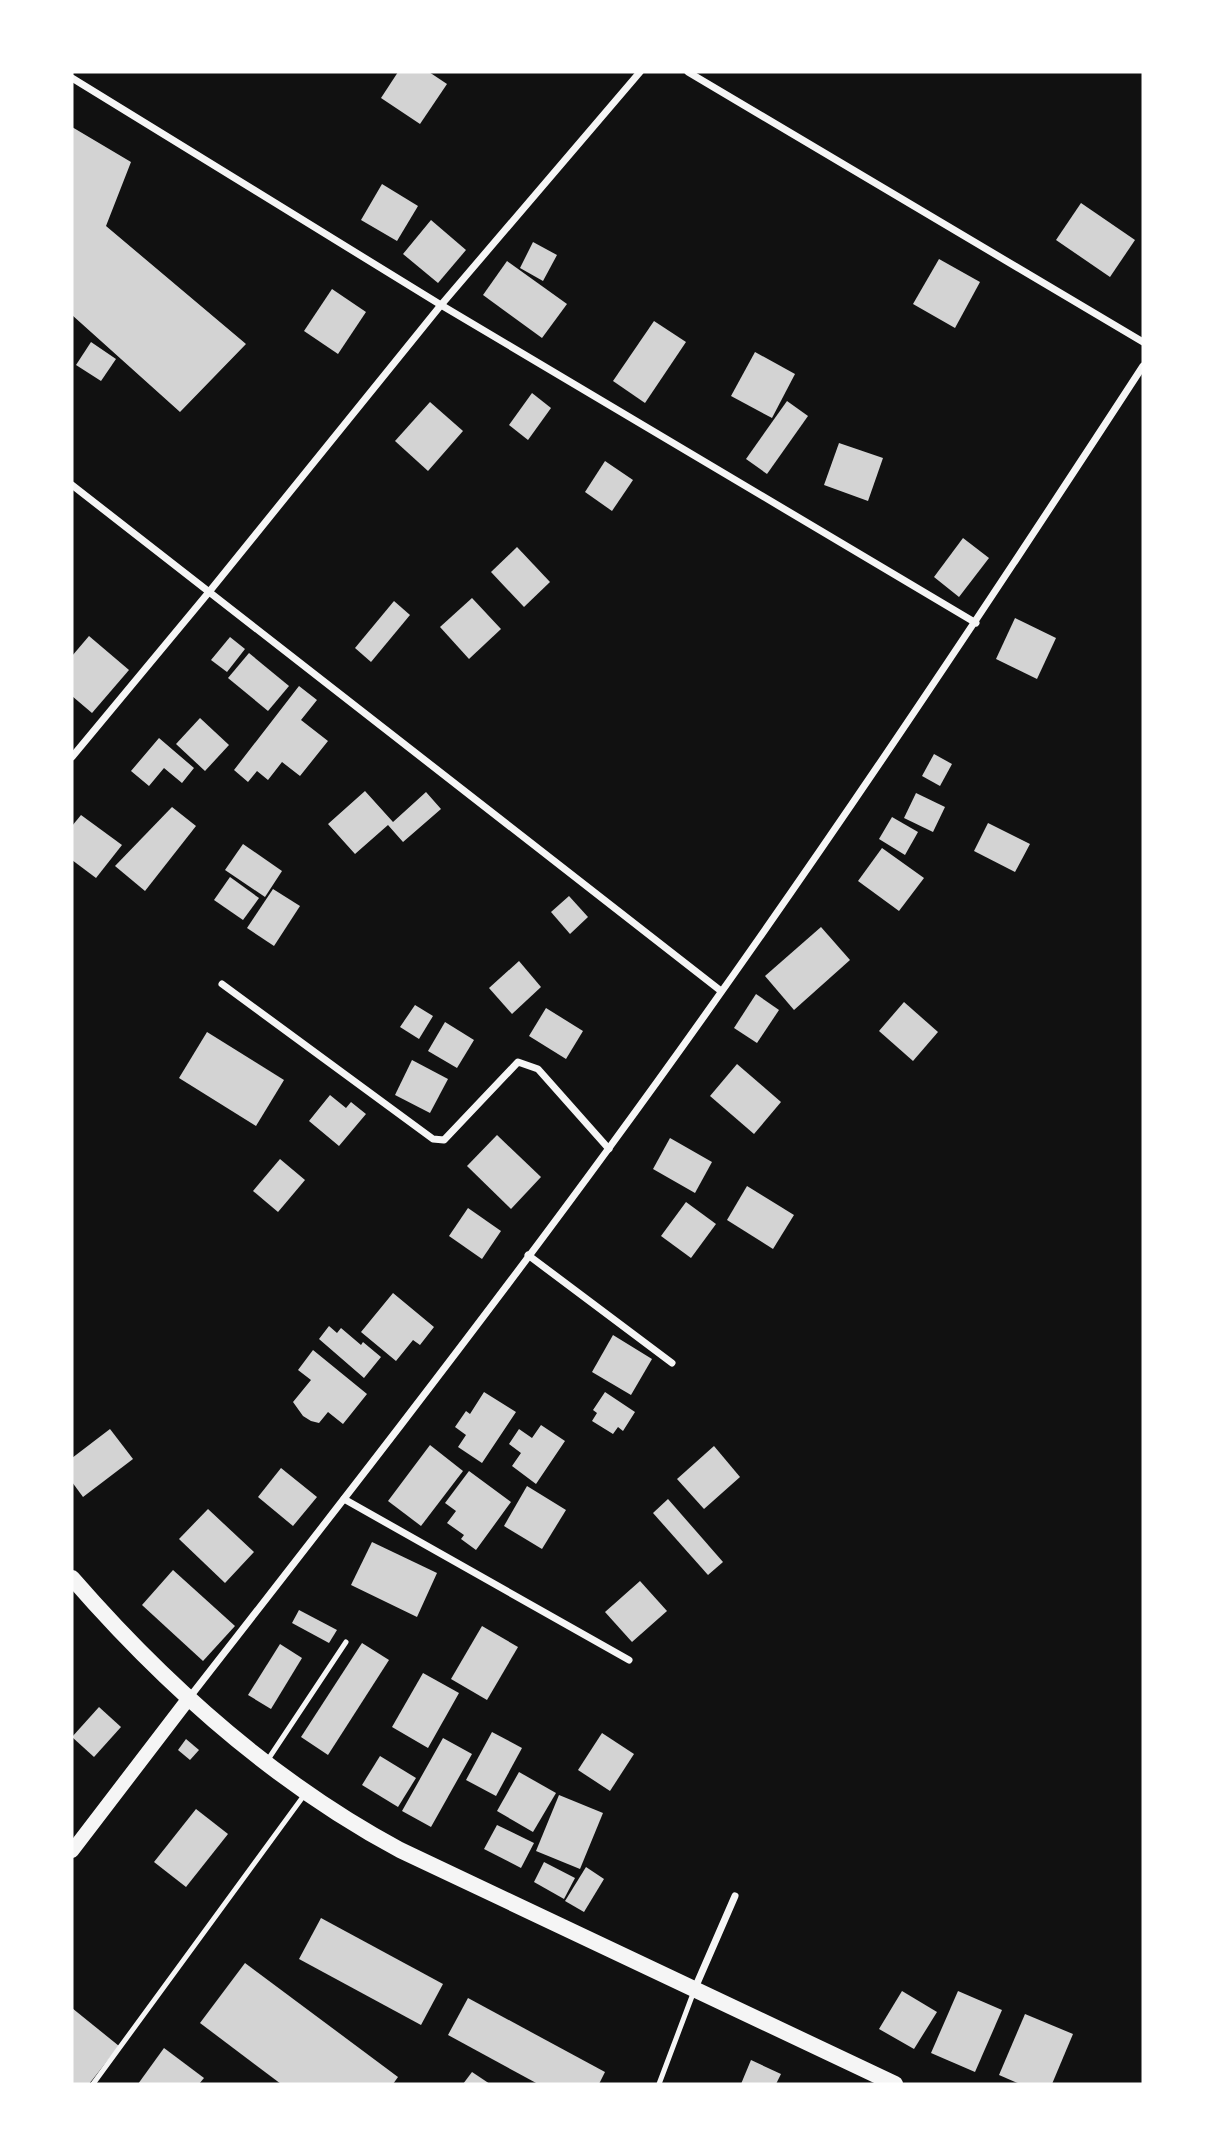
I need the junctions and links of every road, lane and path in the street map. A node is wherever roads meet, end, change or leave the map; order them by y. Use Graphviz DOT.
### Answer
graph roads {
  1 [pos="640,72"];
  2 [pos="688,72"];
  3 [pos="72,78"];
  4 [pos="442,304"];
  5 [pos="1143,342"];
  6 [pos="1143,366"];
  7 [pos="72,485"];
  8 [pos="209,592"];
  9 [pos="976,623"];
  10 [pos="72,757"];
  11 [pos="222,984"];
  12 [pos="721,991"];
  13 [pos="609,1149"];
  14 [pos="528,1255"];
  15 [pos="672,1363"];
  16 [pos="344,1499"];
  17 [pos="72,1578"];
  18 [pos="346,1642"];
  19 [pos="629,1660"];
  20 [pos="189,1698"];
  21 [pos="265,1764"];
  22 [pos="306,1794"];
  23 [pos="72,1851"];
  24 [pos="735,1896"];
  25 [pos="695,1988"];
  26 [pos="93,2084"];
  27 [pos="659,2084"];
  28 [pos="895,2084"];
  1 -- 4 [label="street"];
  2 -- 5 [label="street"];
  3 -- 4 [label="street"];
  4 -- 8 [label="street"];
  4 -- 9 [label="street"];
  6 -- 9 [label="street"];
  7 -- 8 [label="street"];
  8 -- 10 [label="street"];
  8 -- 12 [label="street"];
  9 -- 12 [label="street"];
  11 -- 13 [label="street"];
  12 -- 13 [label="street"];
  13 -- 14 [label="street"];
  14 -- 15 [label="street"];
  14 -- 16 [label="street"];
  16 -- 19 [label="street"];
  16 -- 20 [label="street"];
  17 -- 20 [label="main road"];
  18 -- 21 [label="lane"];
  20 -- 21 [label="main road"];
  20 -- 23 [label="main road"];
  21 -- 22 [label="main road"];
  22 -- 25 [label="main road"];
  22 -- 26 [label="lane"];
  24 -- 25 [label="street"];
  25 -- 27 [label="lane"];
  25 -- 28 [label="main road"];
}
